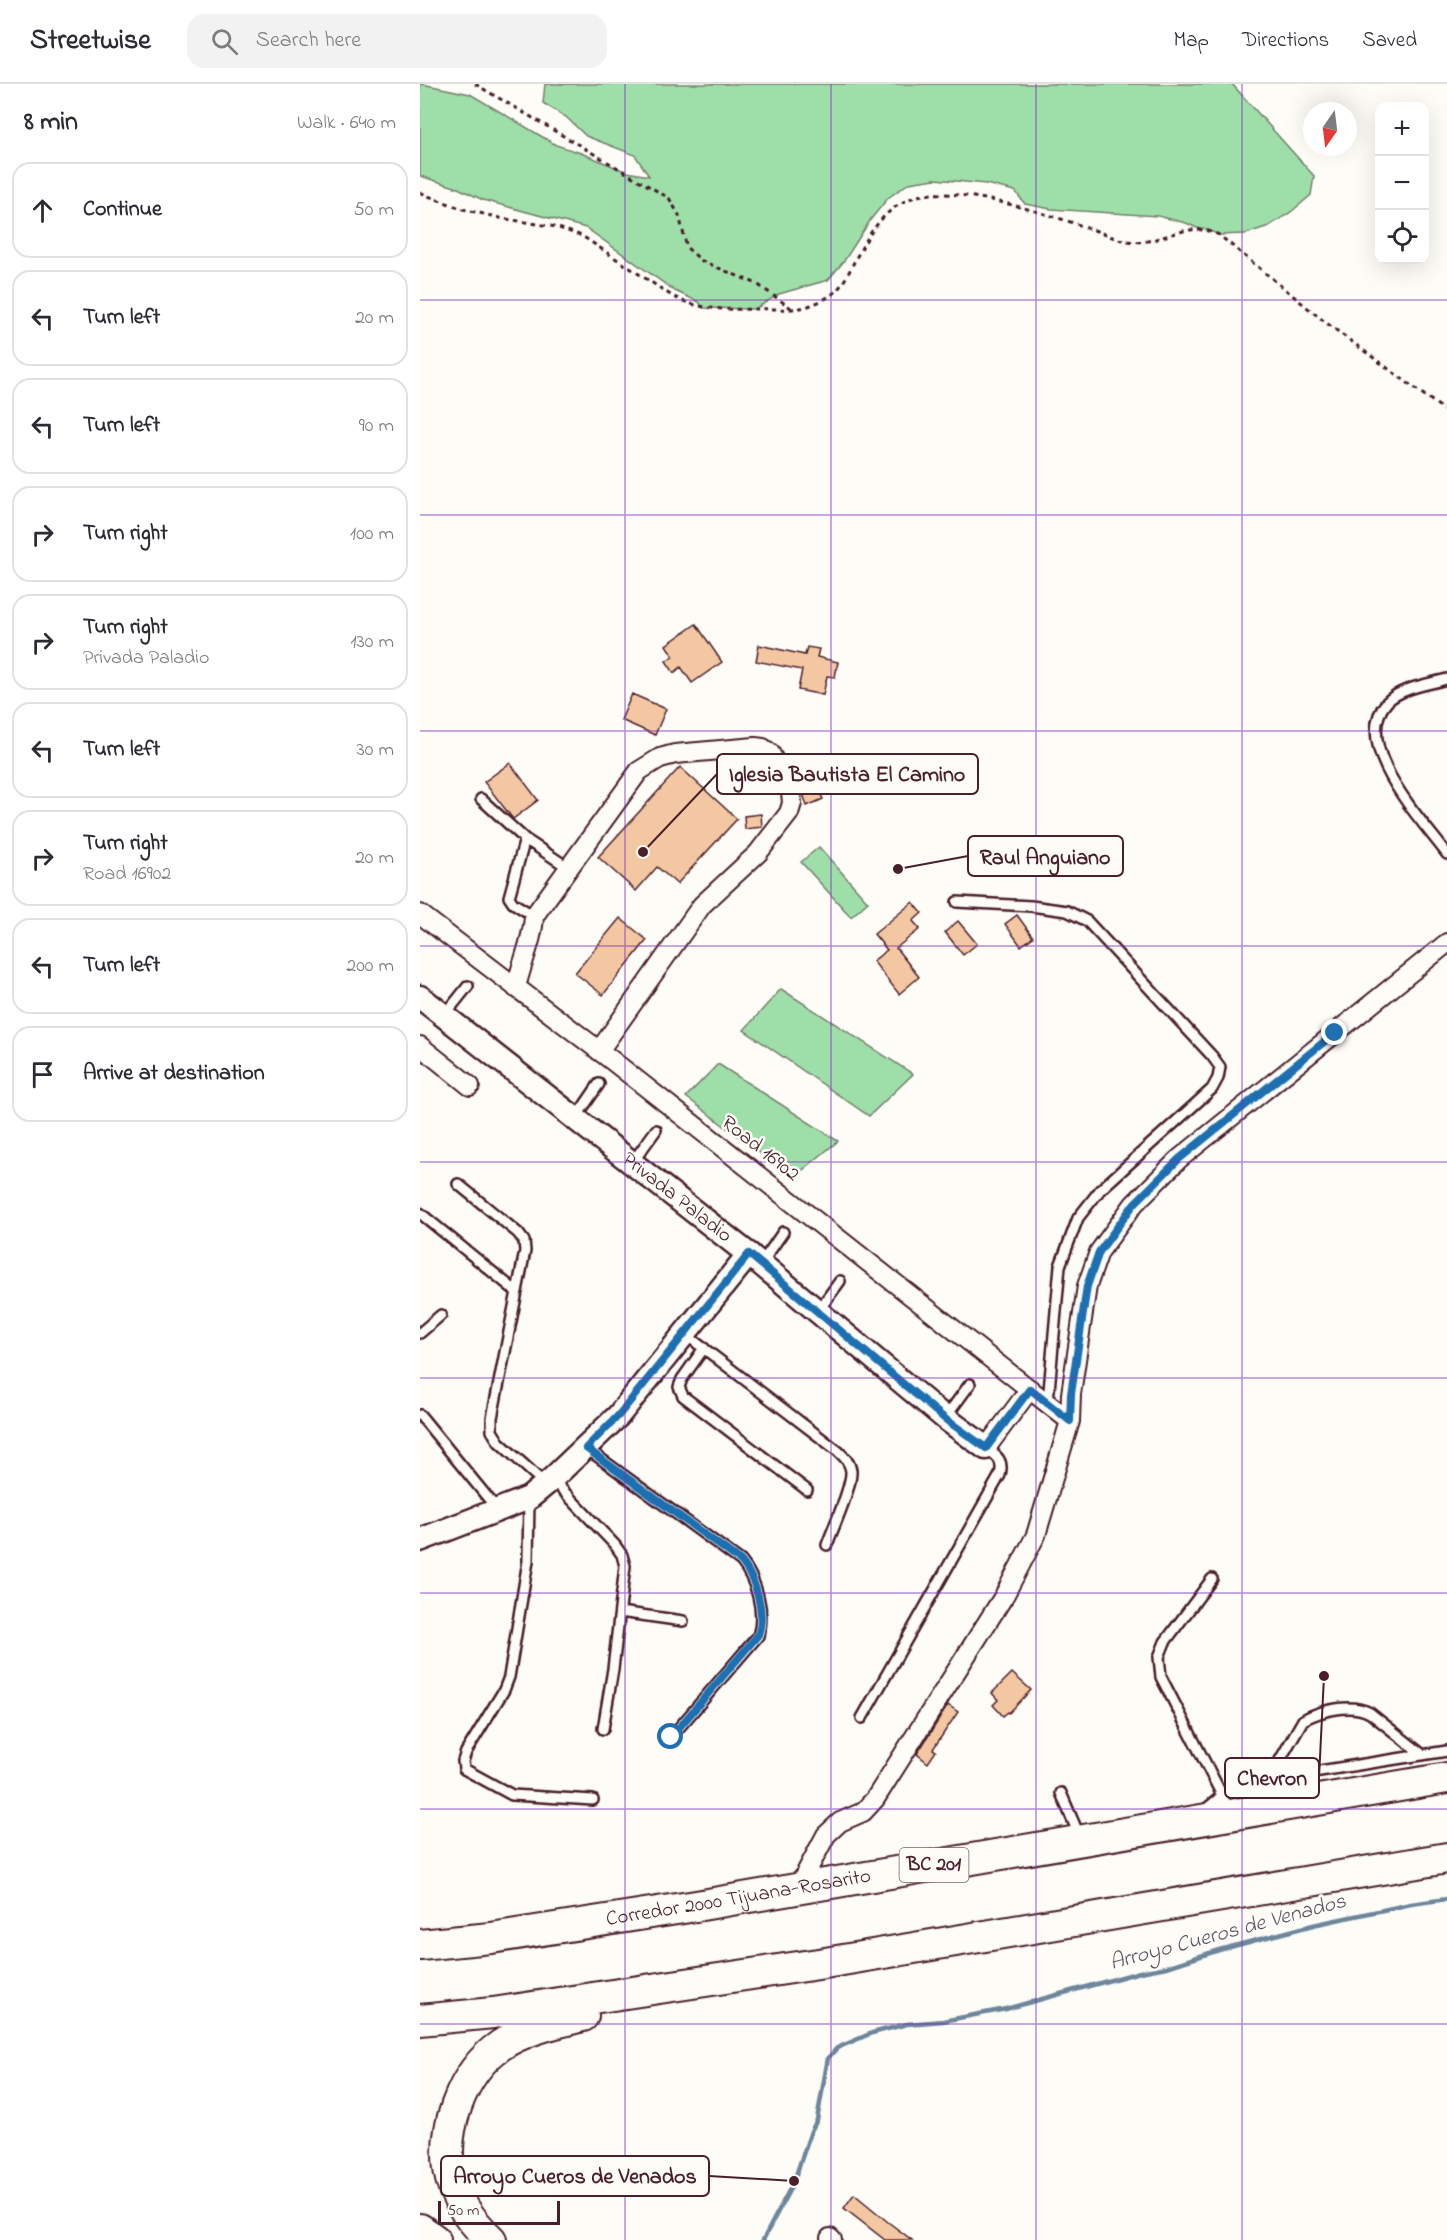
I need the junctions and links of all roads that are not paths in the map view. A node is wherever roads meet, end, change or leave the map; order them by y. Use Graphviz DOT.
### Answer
graph roads {
  1 [pos="1447,678"];
  2 [pos="481,799"];
  3 [pos="525,839"];
  4 [pos="1447,854"];
  5 [pos="569,868"];
  6 [pos="957,902"];
  7 [pos="420,914"];
  8 [pos="534,916"];
  9 [pos="1447,943"];
  10 [pos="468,986"];
  11 [pos="516,988"];
  12 [pos="420,997"];
  13 [pos="444,1016"];
  14 [pos="420,1046"];
  15 [pos="599,1051"];
  16 [pos="599,1084"];
  17 [pos="470,1086"];
  18 [pos="575,1119"];
  19 [pos="656,1130"];
  20 [pos="632,1163"];
  21 [pos="458,1184"];
  22 [pos="420,1213"];
  23 [pos="783,1232"];
  24 [pos="755,1259"];
  25 [pos="840,1281"];
  26 [pos="517,1292"];
  27 [pos="818,1311"];
  28 [pos="441,1315"];
  29 [pos="420,1333"];
  30 [pos="685,1334"];
  31 [pos="704,1348"];
  32 [pos="970,1384"];
  33 [pos="1030,1389"];
  34 [pos="1048,1402"];
  35 [pos="420,1415"];
  36 [pos="945,1419"];
  37 [pos="1070,1421"];
  38 [pos="586,1448"];
  39 [pos="986,1448"];
  40 [pos="542,1487"];
  41 [pos="807,1490"];
  42 [pos="498,1511"];
  43 [pos="420,1540"];
  44 [pos="827,1545"];
  45 [pos="1212,1579"];
  46 [pos="620,1612"];
  47 [pos="683,1621"];
  48 [pos="862,1718"];
  49 [pos="603,1729"];
  50 [pos="671,1737"];
  51 [pos="1447,1751"];
  52 [pos="1423,1755"];
  53 [pos="1447,1778"];
  54 [pos="1269,1779"];
  55 [pos="1061,1793"];
  56 [pos="593,1800"];
  57 [pos="1227,1805"];
  58 [pos="1082,1840"];
  59 [pos="1447,1857"];
  60 [pos="798,1888"];
  61 [pos="420,1945"];
  62 [pos="710,1980"];
  63 [pos="420,2020"];
  64 [pos="420,2229"];
  65 [pos="435,2240"];
  66 [pos="491,2240"];
  1 -- 4 [label="lane"];
  2 -- 3 [label="lane"];
  3 -- 5 [label="lane"];
  3 -- 8 [label="lane"];
  5 -- 8 [label="street"];
  5 -- 15 [label="street"];
  6 -- 34 [label="lane"];
  7 -- 11 [label="street, Road 16902"];
  8 -- 11 [label="street"];
  9 -- 37 [label="street"];
  10 -- 13 [label="lane"];
  11 -- 15 [label="street, Road 16902"];
  12 -- 13 [label="street, Privada Paladio"];
  13 -- 18 [label="street, Privada Paladio"];
  14 -- 17 [label="street"];
  15 -- 33 [label="street, Road 16902"];
  16 -- 18 [label="lane"];
  18 -- 20 [label="street, Privada Paladio"];
  19 -- 20 [label="lane"];
  20 -- 24 [label="street, Privada Paladio"];
  21 -- 26 [label="lane"];
  22 -- 26 [label="lane"];
  23 -- 24 [label="lane"];
  24 -- 27 [label="street, Privada Paladio"];
  24 -- 30 [label="street"];
  25 -- 27 [label="lane"];
  26 -- 40 [label="lane"];
  27 -- 36 [label="street, Privada Paladio"];
  28 -- 29 [label="lane"];
  30 -- 31 [label="lane"];
  30 -- 38 [label="street"];
  31 -- 41 [label="lane"];
  31 -- 44 [label="lane"];
  32 -- 36 [label="lane"];
  33 -- 34 [label="street, Road 16902"];
  33 -- 39 [label="street"];
  34 -- 37 [label="street, Road 16902"];
  35 -- 42 [label="lane"];
  36 -- 39 [label="street, Privada Paladio"];
  37 -- 60 [label="street"];
  38 -- 40 [label="street"];
  38 -- 50 [label="lane"];
  39 -- 48 [label="lane"];
  40 -- 42 [label="street"];
  40 -- 46 [label="lane"];
  40 -- 56 [label="lane"];
  42 -- 43 [label="street"];
  45 -- 57 [label="lane"];
  46 -- 47 [label="lane"];
  46 -- 49 [label="lane"];
  51 -- 52 [label="lane"];
  52 -- 54 [label="lane"];
  52 -- 54 [label="lane"];
  53 -- 57 [label="highway, Corredor 2000 Tijuana-Rosarito / BC 201"];
  54 -- 57 [label="lane"];
  55 -- 58 [label="lane"];
  57 -- 58 [label="highway, Corredor 2000 Tijuana-Rosarito / BC 201"];
  58 -- 60 [label="highway, Corredor 2000 Tijuana-Rosarito / BC 201"];
  59 -- 62 [label="highway"];
  60 -- 61 [label="highway, Corredor 2000 Tijuana-Rosarito / BC 201"];
  62 -- 63 [label="highway"];
  62 -- 66 [label="highway"];
  64 -- 65 [label="highway"];
}
